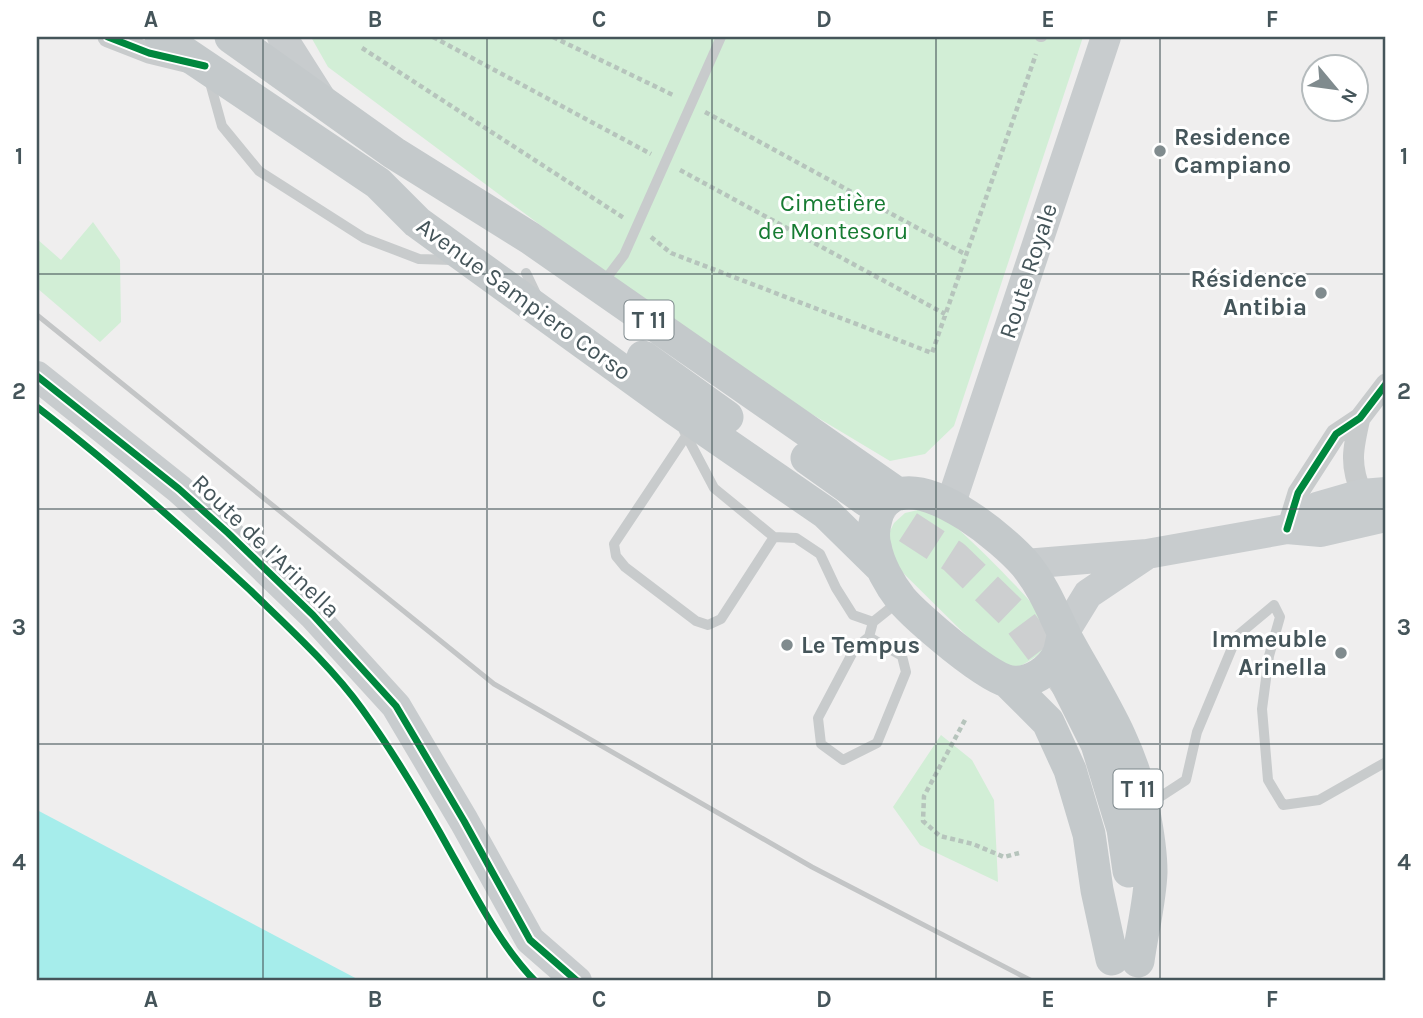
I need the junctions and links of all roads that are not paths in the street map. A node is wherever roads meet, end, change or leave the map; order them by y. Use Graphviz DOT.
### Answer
graph roads {
  1 [pos="108,37"];
  2 [pos="161,37"];
  3 [pos="231,37"];
  4 [pos="282,37"];
  5 [pos="721,37"];
  6 [pos="1106,37"];
  7 [pos="205,66"];
  8 [pos="322,101"];
  9 [pos="394,153"];
  10 [pos="378,183"];
  11 [pos="469,260"];
  12 [pos="526,273"];
  13 [pos="600,286"];
  14 [pos="547,316"];
  15 [pos="37,376"];
  16 [pos="1386,384"];
  17 [pos="1360,418"];
  18 [pos="680,423"];
  19 [pos="1320,458"];
  20 [pos="1354,466"];
  21 [pos="1374,493"];
  22 [pos="898,494"];
  23 [pos="950,506"];
  24 [pos="1386,517"];
  25 [pos="1287,529"];
  26 [pos="774,537"];
  27 [pos="1147,554"];
  28 [pos="1025,564"];
  29 [pos="882,568"];
  30 [pos="901,599"];
  31 [pos="873,622"];
  32 [pos="1064,632"];
  33 [pos="869,638"];
  34 [pos="1009,682"];
  35 [pos="1060,689"];
  36 [pos="1386,762"];
  37 [pos="1143,807"];
  38 [pos="1125,971"];
  39 [pos="577,981"];
  1 -- 7 [label="street"];
  2 -- 7 [label="main road, Avenue Sampiero Corso / T 11"];
  3 -- 8 [label="main road, Avenue Sampiero Corso / T 11"];
  4 -- 8 [label="main road"];
  5 -- 13 [label="lane"];
  6 -- 23 [label="main road, Route Royale"];
  7 -- 10 [label="main road, Avenue Sampiero Corso / T 11"];
  7 -- 11 [label="lane"];
  8 -- 9 [label="main road, Avenue Sampiero Corso / T 11"];
  9 -- 12 [label="main road, T 11"];
  9 -- 13 [label="main road, Avenue Sampiero Corso / T 11"];
  10 -- 11 [label="main road, Avenue Sampiero Corso / T 11"];
  10 -- 12 [label="main road, T 11"];
  11 -- 14 [label="main road, Avenue Sampiero Corso / T 11"];
  12 -- 14 [label="lane"];
  13 -- 22 [label="main road, Avenue Sampiero Corso / T 11"];
  14 -- 18 [label="main road, Avenue Sampiero Corso / T 11"];
  15 -- 39 [label="main road, Route de l'Arinella"];
  16 -- 17 [label="street"];
  17 -- 19 [label="street"];
  17 -- 20 [label="street"];
  18 -- 26 [label="lane"];
  18 -- 26 [label="lane"];
  18 -- 29 [label="main road, Avenue Sampiero Corso / T 11"];
  19 -- 20 [label="street"];
  19 -- 25 [label="street"];
  20 -- 21 [label="street"];
  21 -- 25 [label="main road"];
  22 -- 23 [label="main road"];
  22 -- 29 [label="main road"];
  23 -- 28 [label="main road"];
  24 -- 25 [label="main road"];
  25 -- 27 [label="main road"];
  26 -- 31 [label="lane"];
  27 -- 28 [label="main road"];
  27 -- 32 [label="main road"];
  28 -- 32 [label="main road"];
  29 -- 30 [label="main road"];
  30 -- 31 [label="lane"];
  30 -- 34 [label="main road"];
  31 -- 33 [label="lane"];
  32 -- 34 [label="main road"];
  32 -- 37 [label="main road, T 11"];
  33 -- 33 [label="lane"];
  34 -- 38 [label="main road, T 11"];
  35 -- 38 [label="main road, T 11"];
  36 -- 37 [label="lane"];
  37 -- 38 [label="main road, T 11"];
}
